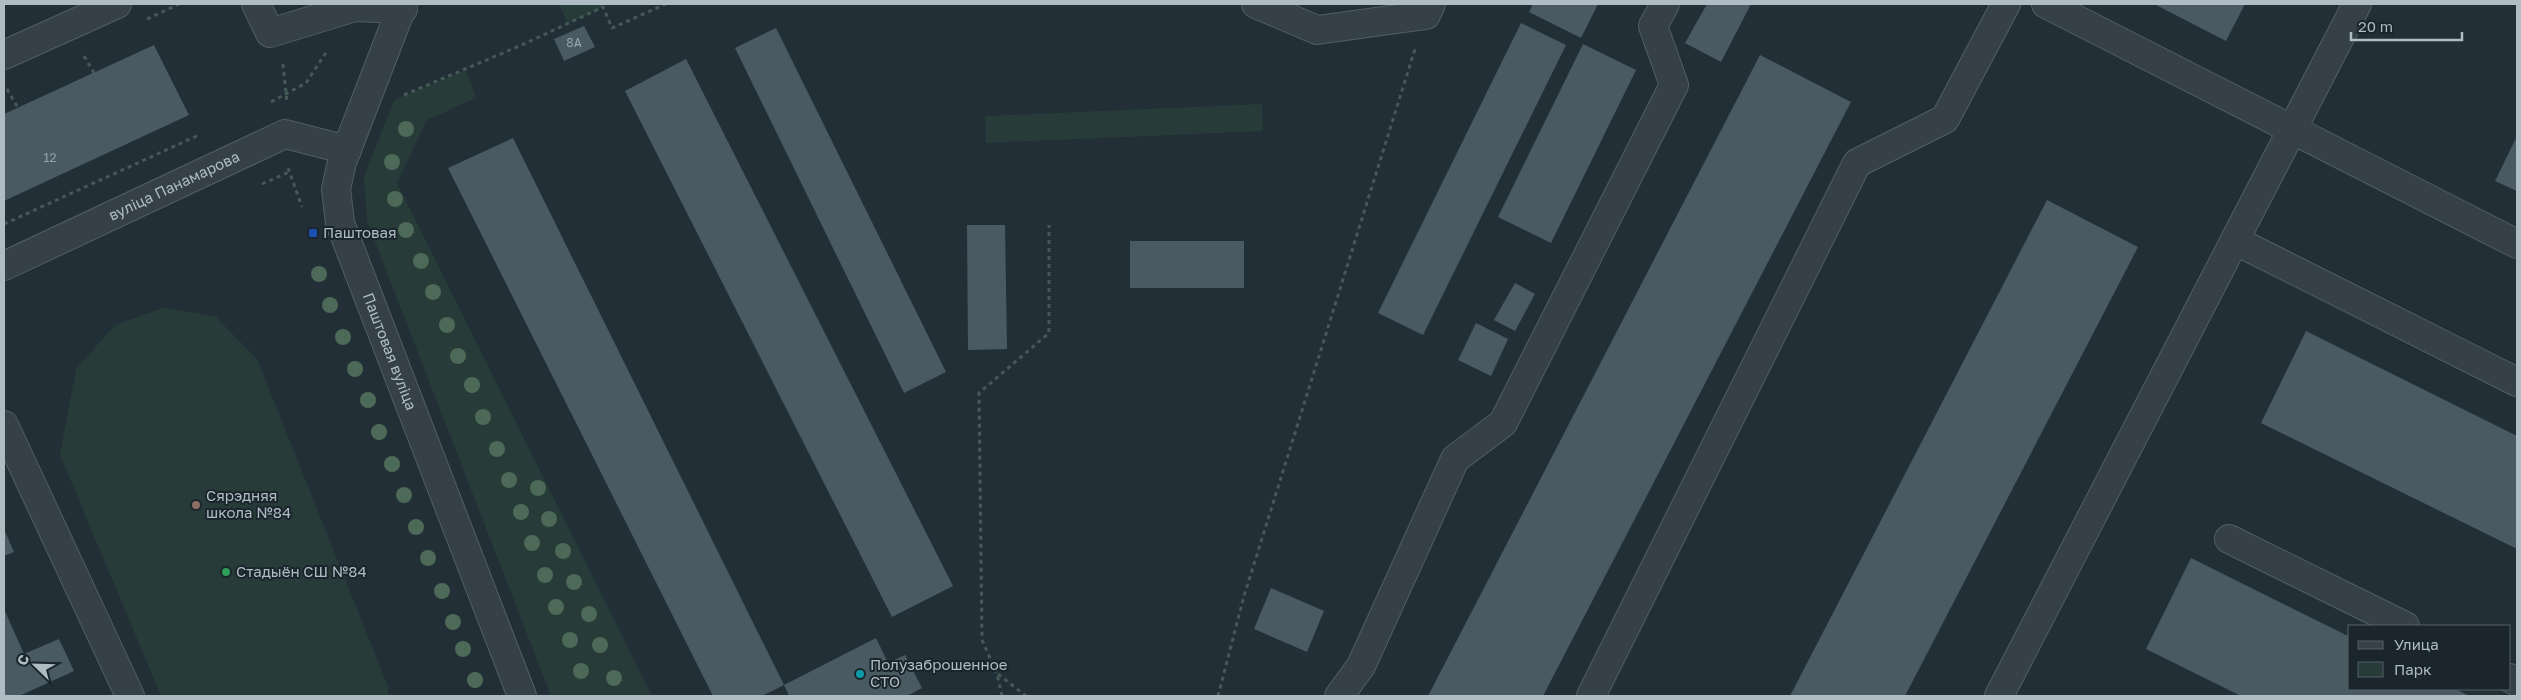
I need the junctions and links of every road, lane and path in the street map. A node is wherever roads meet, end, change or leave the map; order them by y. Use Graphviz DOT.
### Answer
graph roads {
  1 [pos="117,4"];
  2 [pos="256,4"];
  3 [pos="666,4"];
  4 [pos="1256,4"];
  5 [pos="1664,4"];
  6 [pos="2006,4"];
  7 [pos="2046,4"];
  8 [pos="2357,4"];
  9 [pos="403,6"];
  10 [pos="1429,9"];
  11 [pos="81,50"];
  12 [pos="4,55"];
  13 [pos="94,73"];
  14 [pos="5,85"];
  15 [pos="287,94"];
  16 [pos="403,96"];
  17 [pos="269,102"];
  18 [pos="18,108"];
  19 [pos="2294,130"];
  20 [pos="207,131"];
  21 [pos="347,150"];
  22 [pos="4,224"];
  23 [pos="1049,225"];
  24 [pos="2236,241"];
  25 [pos="2517,244"];
  26 [pos="4,266"];
  27 [pos="2517,382"];
  28 [pos="4,425"];
  29 [pos="2229,539"];
  30 [pos="2403,625"];
  31 [pos="998,674"];
  32 [pos="130,696"];
  33 [pos="522,696"];
  34 [pos="1002,696"];
  35 [pos="1026,696"];
  36 [pos="1218,696"];
  37 [pos="1338,696"];
  38 [pos="1591,696"];
  39 [pos="1998,696"];
  1 -- 12 [label="street"];
  2 -- 9 [label="street"];
  3 -- 16 [label="path"];
  4 -- 10 [label="street"];
  5 -- 37 [label="street"];
  6 -- 38 [label="street"];
  7 -- 19 [label="street"];
  8 -- 19 [label="street"];
  9 -- 21 [label="street, Паштовая вуліца"];
  10 -- 36 [label="path"];
  11 -- 13 [label="path"];
  14 -- 18 [label="path"];
  15 -- 17 [label="path"];
  19 -- 24 [label="street"];
  19 -- 25 [label="street"];
  20 -- 22 [label="path"];
  21 -- 26 [label="street, вуліца Панамарова"];
  21 -- 33 [label="street, Паштовая вуліца"];
  23 -- 31 [label="path"];
  24 -- 27 [label="street"];
  24 -- 39 [label="street"];
  28 -- 32 [label="street"];
  29 -- 30 [label="street"];
  31 -- 34 [label="path"];
  31 -- 35 [label="path"];
}
